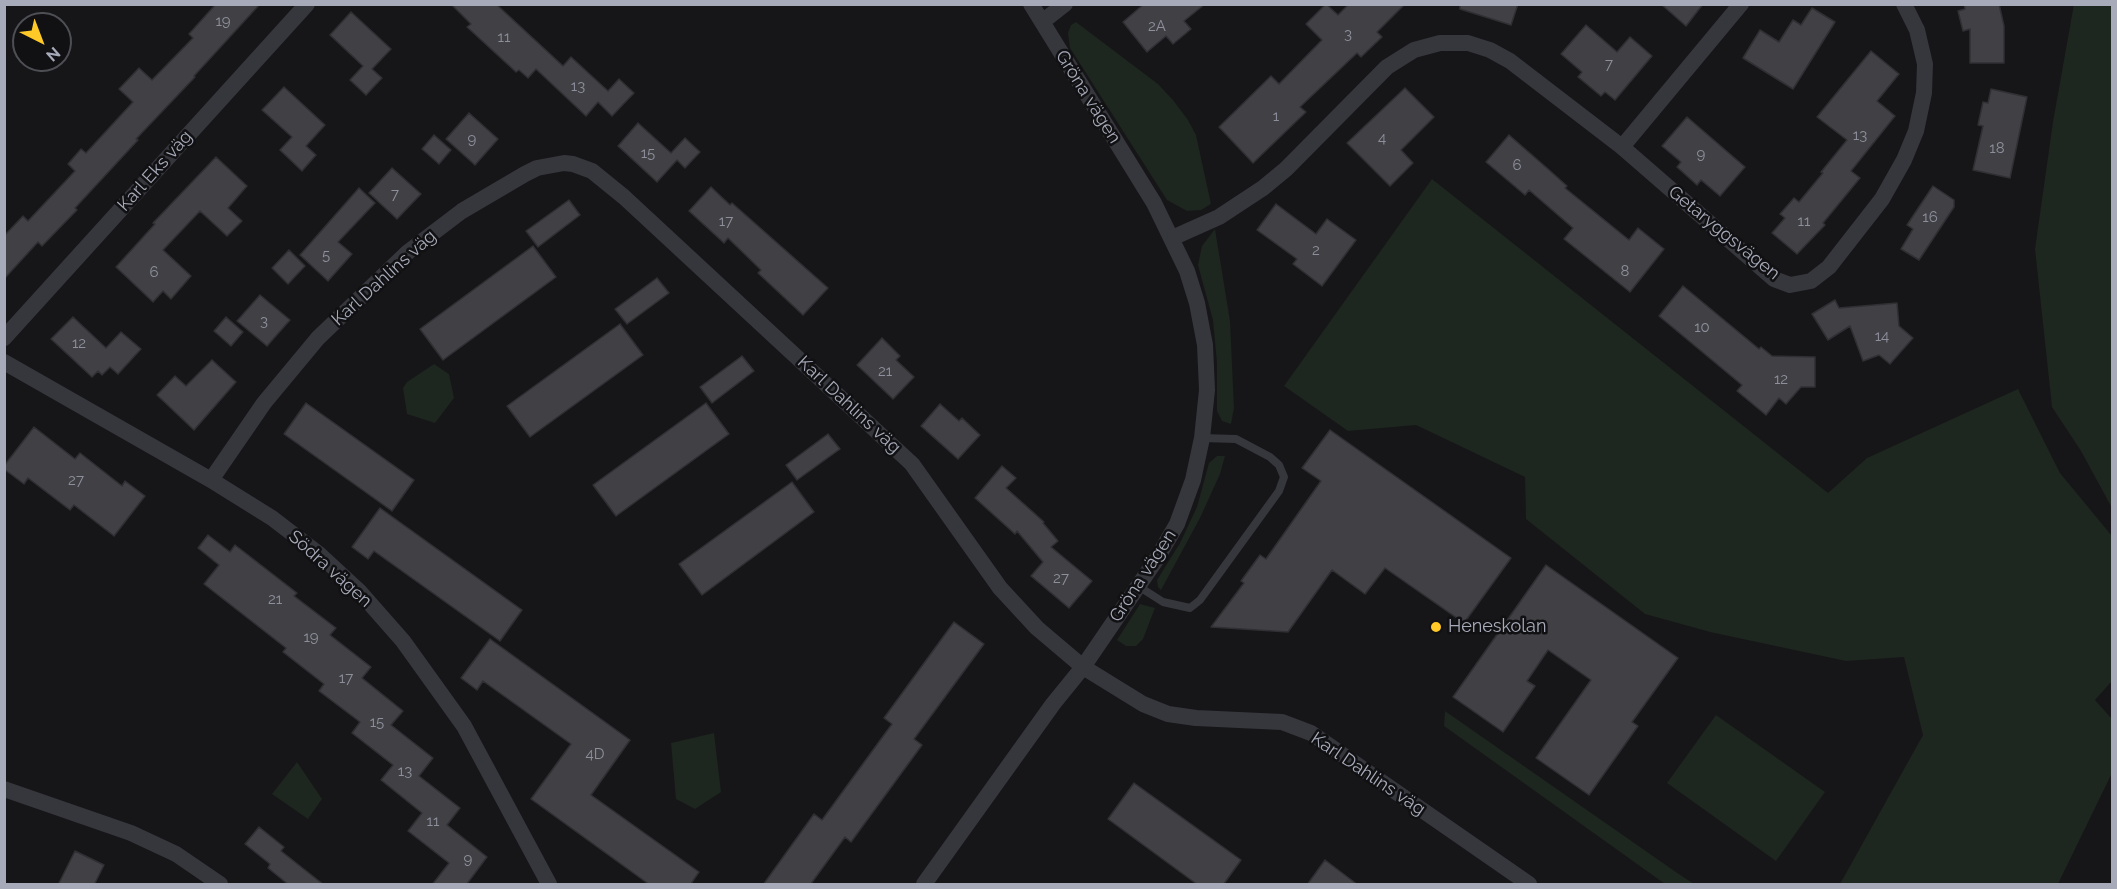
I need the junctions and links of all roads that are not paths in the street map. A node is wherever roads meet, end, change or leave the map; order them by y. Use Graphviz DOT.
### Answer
graph roads {
  1 [pos="306,4"];
  2 [pos="1031,4"];
  3 [pos="1065,4"];
  4 [pos="1741,4"];
  5 [pos="1904,4"];
  6 [pos="1042,22"];
  7 [pos="1622,147"];
  8 [pos="1172,238"];
  9 [pos="4,338"];
  10 [pos="4,362"];
  11 [pos="1202,438"];
  12 [pos="211,480"];
  13 [pos="1138,586"];
  14 [pos="1083,667"];
  15 [pos="4,789"];
  16 [pos="220,885"];
  17 [pos="549,885"];
  18 [pos="924,885"];
  19 [pos="1529,885"];
  1 -- 9 [label="street, Karl Eks väg"];
  2 -- 6 [label="street, Gröna vägen"];
  3 -- 6 [label="street"];
  4 -- 7 [label="street"];
  5 -- 7 [label="street, Getaryggsvägen"];
  6 -- 8 [label="street, Gröna vägen"];
  7 -- 8 [label="street, Getaryggsvägen"];
  8 -- 11 [label="street, Gröna vägen"];
  10 -- 12 [label="street, Södra vägen"];
  11 -- 13 [label="street, Gröna vägen"];
  11 -- 13 [label="lane"];
  12 -- 14 [label="street, Karl Dahlins väg"];
  12 -- 17 [label="street, Södra vägen"];
  13 -- 14 [label="street, Gröna vägen"];
  14 -- 18 [label="street, Gröna vägen"];
  14 -- 19 [label="street, Karl Dahlins väg"];
  15 -- 16 [label="street"];
}
